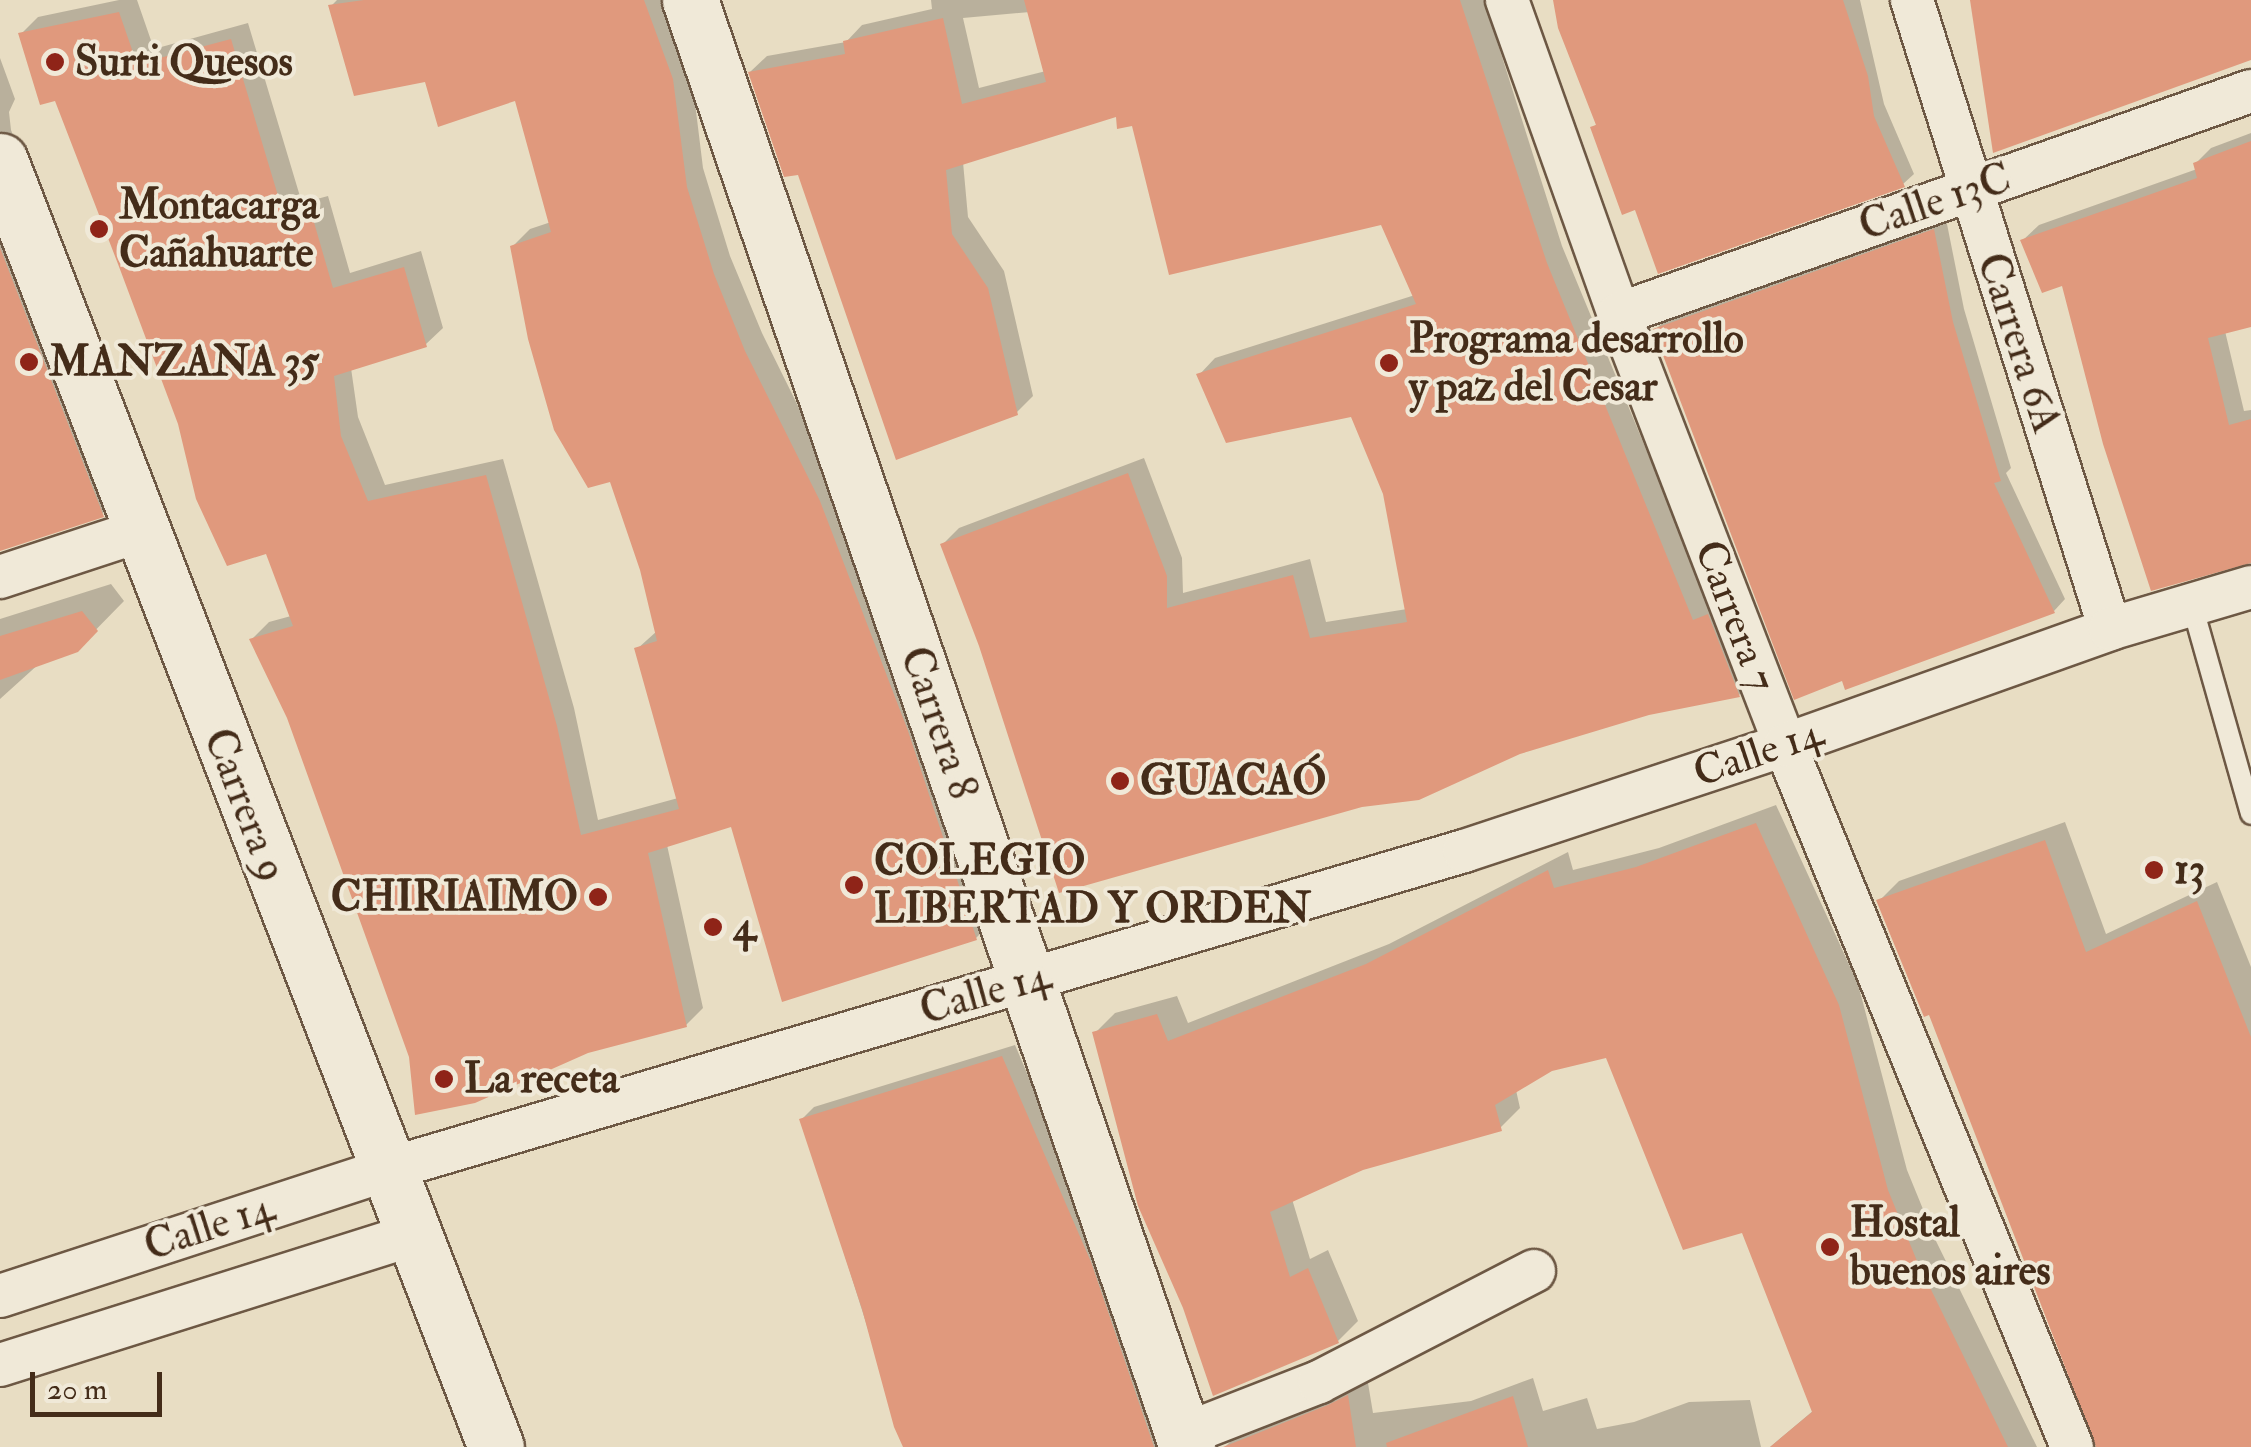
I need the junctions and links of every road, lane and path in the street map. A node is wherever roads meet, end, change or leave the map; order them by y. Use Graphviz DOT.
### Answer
graph roads {
  1 [pos="690,0"];
  2 [pos="1507,0"];
  3 [pos="1912,0"];
  4 [pos="2251,91"];
  5 [pos="0,161"];
  6 [pos="1970,190"];
  7 [pos="1619,314"];
  8 [pos="140,530"];
  9 [pos="0,578"];
  10 [pos="2251,587"];
  11 [pos="2192,605"];
  12 [pos="2110,629"];
  13 [pos="1785,746"];
  14 [pos="2251,814"];
  15 [pos="1028,981"];
  16 [pos="386,1170"];
  17 [pos="412,1235"];
  18 [pos="1534,1271"];
  19 [pos="0,1296"];
  20 [pos="0,1364"];
  21 [pos="1185,1441"];
  22 [pos="496,1447"];
  23 [pos="2072,1447"];
  1 -- 15 [label="street, Carrera 8"];
  2 -- 7 [label="street, Carrera 7"];
  3 -- 6 [label="street, Carrera 6A"];
  4 -- 6 [label="street, Calle 13C"];
  5 -- 8 [label="street, Carrera 9"];
  6 -- 7 [label="street, Calle 13C"];
  6 -- 12 [label="street, Carrera 6A"];
  7 -- 13 [label="street, Carrera 7"];
  8 -- 9 [label="street"];
  8 -- 16 [label="street, Carrera 9"];
  10 -- 11 [label="street, Calle 14"];
  11 -- 12 [label="street, Calle 14"];
  11 -- 14 [label="lane"];
  12 -- 13 [label="street, Calle 14"];
  13 -- 15 [label="street, Calle 14"];
  13 -- 23 [label="street, Carrera 7"];
  15 -- 16 [label="street, Calle 14"];
  15 -- 21 [label="street, Carrera 8"];
  16 -- 17 [label="street, Carrera 9"];
  16 -- 19 [label="street, Calle 14"];
  17 -- 20 [label="street"];
  17 -- 22 [label="street, Carrera 9"];
  18 -- 21 [label="street"];
}
